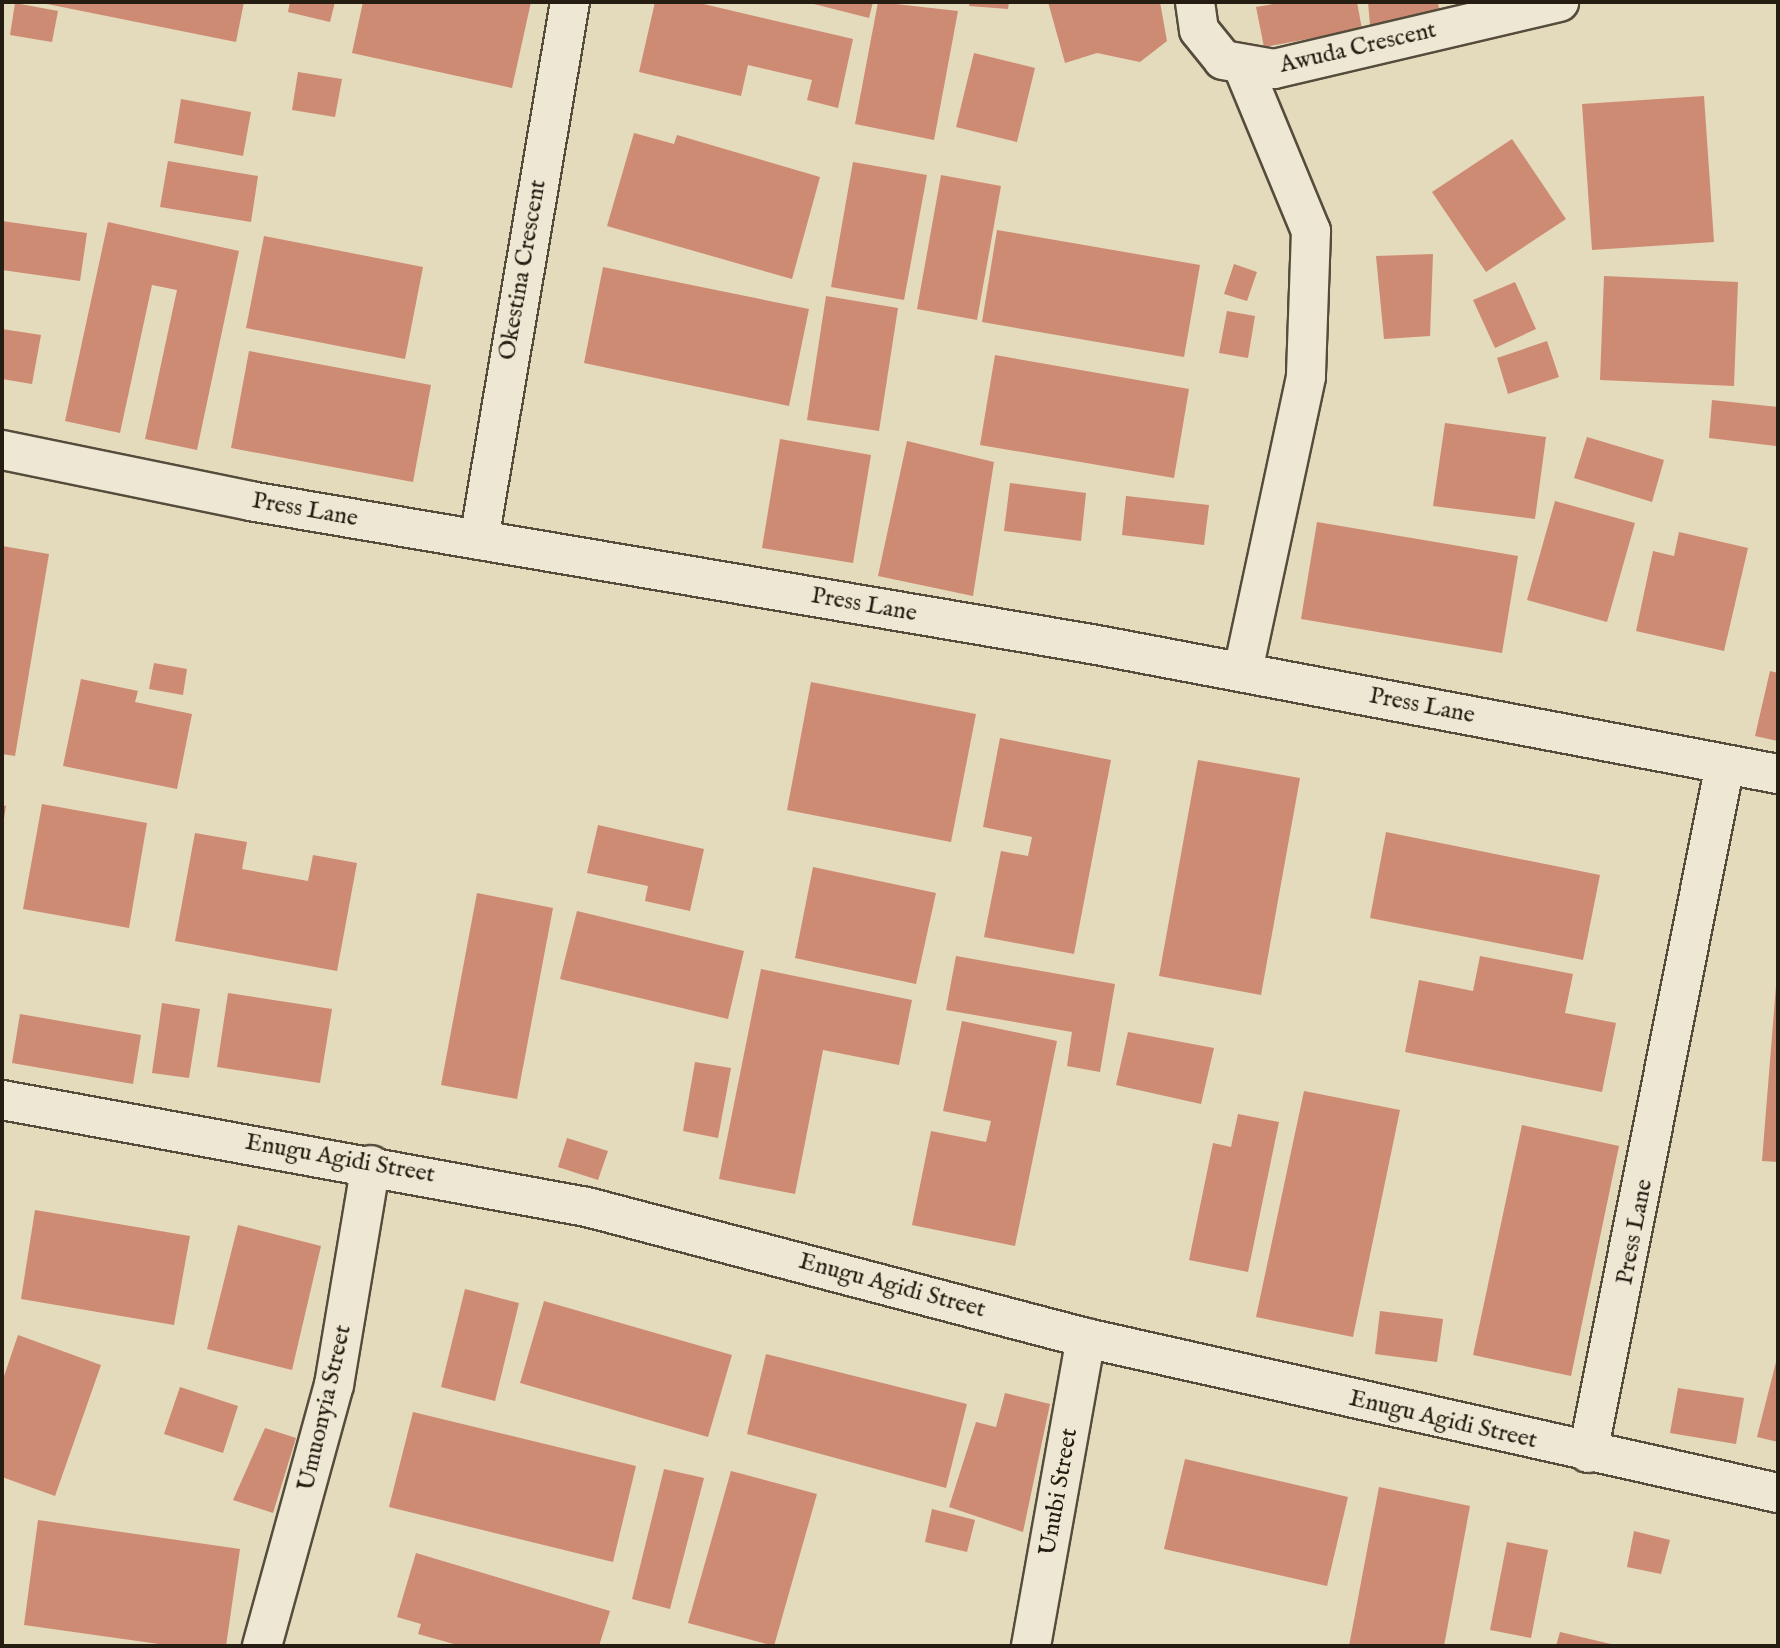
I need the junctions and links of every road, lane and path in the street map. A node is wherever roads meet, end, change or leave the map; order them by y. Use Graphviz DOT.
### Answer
graph roads {
  1 [pos="570,2"];
  2 [pos="1195,2"];
  3 [pos="1559,2"];
  4 [pos="1242,67"];
  5 [pos="2,450"];
  6 [pos="479,540"];
  7 [pos="1243,672"];
  8 [pos="1725,764"];
  9 [pos="1778,774"];
  10 [pos="2,1100"];
  11 [pos="371,1165"];
  12 [pos="1086,1338"];
  13 [pos="1588,1452"];
  14 [pos="1778,1493"];
  15 [pos="262,1646"];
  16 [pos="1031,1646"];
  1 -- 6 [label="street, Okestina Crescent"];
  2 -- 4 [label="street"];
  3 -- 4 [label="street, Awuda Crescent"];
  4 -- 7 [label="street"];
  5 -- 6 [label="street, Press Lane"];
  6 -- 7 [label="street, Press Lane"];
  7 -- 8 [label="street, Press Lane"];
  8 -- 9 [label="street, Press Lane"];
  8 -- 13 [label="street, Press Lane"];
  10 -- 11 [label="street, Enugu Agidi Street"];
  11 -- 12 [label="street, Enugu Agidi Street"];
  11 -- 15 [label="street, Umuonyia Street"];
  12 -- 13 [label="street, Enugu Agidi Street"];
  12 -- 16 [label="street, Unubi Street"];
  13 -- 14 [label="street, Enugu Agidi Street"];
}
